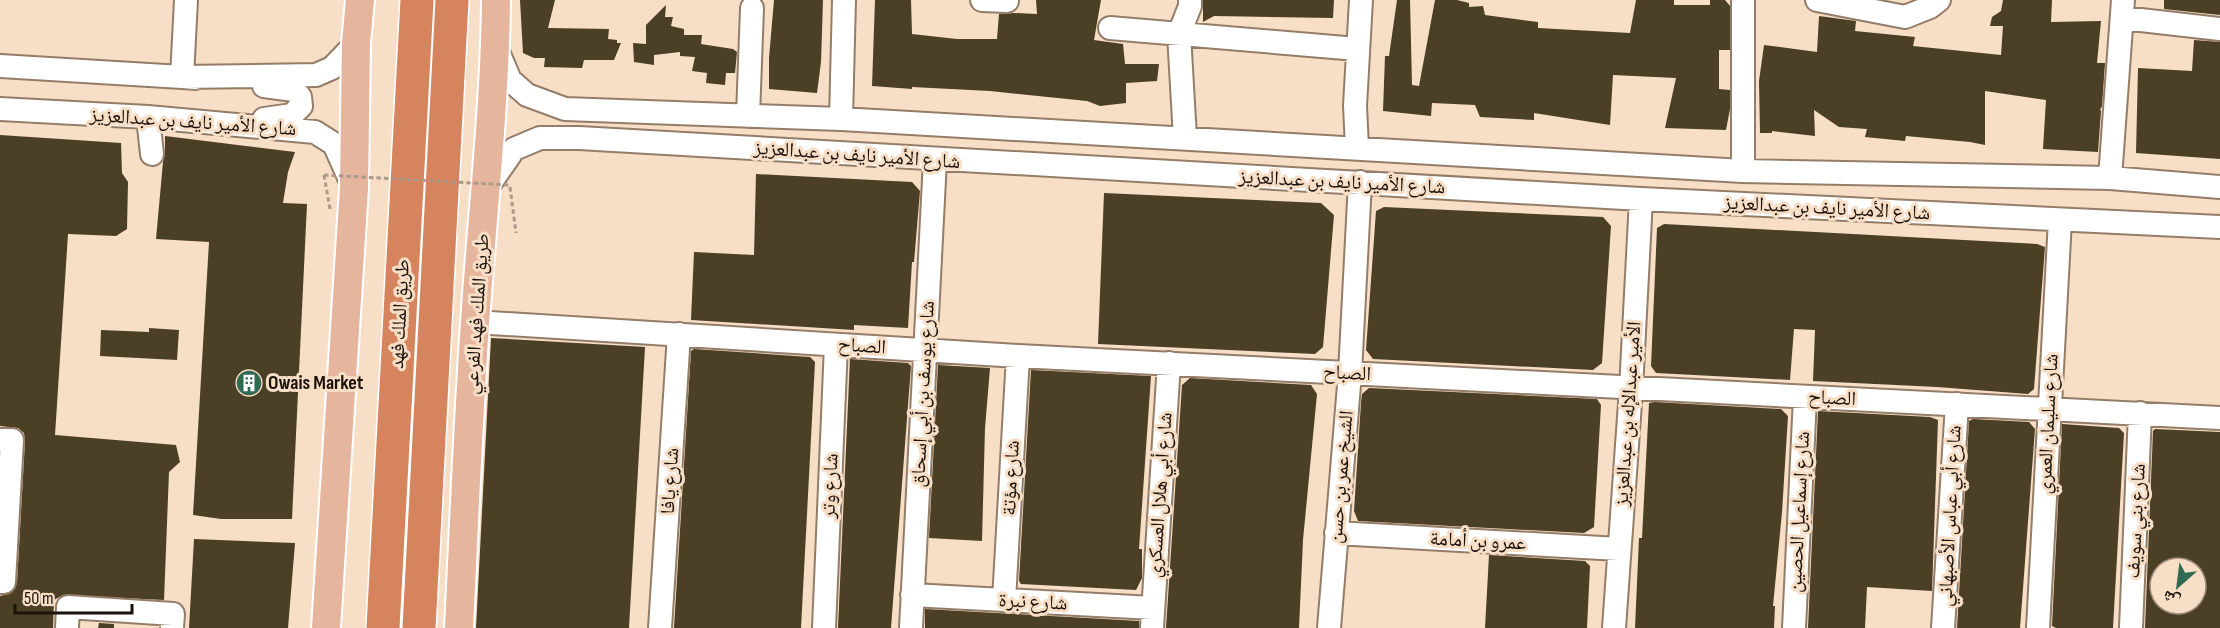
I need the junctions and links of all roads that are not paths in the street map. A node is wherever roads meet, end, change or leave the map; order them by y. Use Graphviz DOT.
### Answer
graph roads {
  1 [pos="186,0"];
  2 [pos="360,0"];
  3 [pos="417,0"];
  4 [pos="452,0"];
  5 [pos="496,0"];
  6 [pos="844,0"];
  7 [pos="982,0"];
  8 [pos="1361,0"];
  9 [pos="1817,0"];
  10 [pos="1939,0"];
  11 [pos="1007,1"];
  12 [pos="1189,2"];
  13 [pos="1747,2"];
  14 [pos="752,8"];
  15 [pos="2123,9"];
  16 [pos="1110,28"];
  17 [pos="2220,29"];
  18 [pos="1179,34"];
  19 [pos="356,43"];
  20 [pos="496,47"];
  21 [pos="1357,49"];
  22 [pos="0,66"];
  23 [pos="182,77"];
  24 [pos="565,109"];
  25 [pos="0,110"];
  26 [pos="748,116"];
  27 [pos="148,117"];
  28 [pos="841,119"];
  29 [pos="193,120"];
  30 [pos="579,138"];
  31 [pos="1185,138"];
  32 [pos="1357,148"];
  33 [pos="152,154"];
  34 [pos="935,160"];
  35 [pos="1743,171"];
  36 [pos="2110,178"];
  37 [pos="1360,183"];
  38 [pos="498,186"];
  39 [pos="2220,187"];
  40 [pos="354,188"];
  41 [pos="1641,199"];
  42 [pos="2060,220"];
  43 [pos="2220,227"];
  44 [pos="475,322"];
  45 [pos="679,334"];
  46 [pos="836,345"];
  47 [pos="925,351"];
  48 [pos="1018,356"];
  49 [pos="1169,363"];
  50 [pos="1350,373"];
  51 [pos="1631,389"];
  52 [pos="1805,397"];
  53 [pos="1957,404"];
  54 [pos="2049,409"];
  55 [pos="2140,414"];
  56 [pos="2220,417"];
  57 [pos="0,440"];
  58 [pos="1336,533"];
  59 [pos="1619,549"];
  60 [pos="0,582"];
  61 [pos="912,595"];
  62 [pos="1004,600"];
  63 [pos="1153,618"];
  64 [pos="67,628"];
  65 [pos="172,628"];
  66 [pos="326,628"];
  67 [pos="383,628"];
  68 [pos="419,628"];
  69 [pos="459,628"];
  70 [pos="660,628"];
  71 [pos="824,628"];
  72 [pos="911,628"];
  73 [pos="1329,628"];
  74 [pos="1614,628"];
  75 [pos="1794,628"];
  76 [pos="1943,628"];
  77 [pos="2038,628"];
  78 [pos="2131,628"];
  1 -- 23 [label="street"];
  2 -- 19 [label="main road"];
  3 -- 67 [label="highway, طريق الملك فهد"];
  4 -- 68 [label="highway, طريق الملك فهد"];
  5 -- 20 [label="main road, طريق الملك فهد الفرعي"];
  6 -- 28 [label="street"];
  7 -- 11 [label="street"];
  8 -- 21 [label="street"];
  9 -- 10 [label="street"];
  12 -- 18 [label="street"];
  13 -- 35 [label="street"];
  14 -- 26 [label="street"];
  15 -- 17 [label="street"];
  15 -- 36 [label="street"];
  16 -- 18 [label="street"];
  18 -- 21 [label="street"];
  18 -- 31 [label="street"];
  19 -- 23 [label="street"];
  19 -- 40 [label="main road"];
  20 -- 24 [label="street, شارع الأمير نايف بن عبدالعزيز"];
  20 -- 38 [label="main road, طريق الملك فهد الفرعي"];
  21 -- 32 [label="street"];
  22 -- 23 [label="street"];
  23 -- 29 [label="street"];
  24 -- 26 [label="street, شارع الأمير نايف بن عبدالعزيز"];
  24 -- 30 [label="street"];
  25 -- 27 [label="street, شارع الأمير نايف بن عبدالعزيز"];
  26 -- 28 [label="street, شارع الأمير نايف بن عبدالعزيز"];
  27 -- 29 [label="street, شارع الأمير نايف بن عبدالعزيز"];
  27 -- 33 [label="street"];
  28 -- 31 [label="street, شارع الأمير نايف بن عبدالعزيز"];
  29 -- 40 [label="street, شارع الأمير نايف بن عبدالعزيز"];
  30 -- 34 [label="street, شارع الأمير نايف بن عبدالعزيز"];
  30 -- 38 [label="street, شارع الأمير نايف بن عبدالعزيز"];
  31 -- 32 [label="street, شارع الأمير نايف بن عبدالعزيز"];
  32 -- 35 [label="street, شارع الأمير نايف بن عبدالعزيز"];
  34 -- 37 [label="street, شارع الأمير نايف بن عبدالعزيز"];
  34 -- 47 [label="street, شارع يوسف بن أبي إسحاق"];
  35 -- 36 [label="street, شارع الأمير نايف بن عبدالعزيز"];
  36 -- 39 [label="street, شارع الأمير نايف بن عبدالعزيز"];
  37 -- 41 [label="street, شارع الأمير نايف بن عبدالعزيز"];
  37 -- 50 [label="street, الشيخ عمر بن حسن"];
  38 -- 44 [label="main road, طريق الملك فهد الفرعي"];
  40 -- 66 [label="main road"];
  41 -- 42 [label="street, شارع الأمير نايف بن عبدالعزيز"];
  41 -- 51 [label="street, الأمير عبدالإله بن عبدالعزيز"];
  42 -- 43 [label="street, شارع الأمير نايف بن عبدالعزيز"];
  42 -- 54 [label="street, شارع سليمان العمري"];
  44 -- 45 [label="street, الصباح"];
  44 -- 69 [label="main road, طريق الملك فهد الفرعي"];
  45 -- 46 [label="street, الصباح"];
  45 -- 70 [label="street, شارع يافا"];
  46 -- 47 [label="street, الصباح"];
  46 -- 71 [label="street, شارع وتر"];
  47 -- 48 [label="street, الصباح"];
  47 -- 61 [label="street, شارع يوسف بن أبي إسحاق"];
  48 -- 49 [label="street, الصباح"];
  48 -- 62 [label="street, شارع مؤتة"];
  49 -- 50 [label="street, الصباح"];
  49 -- 63 [label="street, شارع أبي هلال العسكري"];
  50 -- 51 [label="street, الصباح"];
  50 -- 58 [label="street, الشيخ عمر بن حسن"];
  51 -- 52 [label="street, الصباح"];
  51 -- 59 [label="street, الأمير عبدالإله بن عبدالعزيز"];
  52 -- 53 [label="street, الصباح"];
  52 -- 75 [label="street, شارع إسماعيل الحصين"];
  53 -- 54 [label="street, الصباح"];
  53 -- 76 [label="street, شارع أبي عباس الأصبهاني"];
  54 -- 55 [label="street, الصباح"];
  54 -- 77 [label="street, شارع سليمان العمري"];
  55 -- 56 [label="street, الصباح"];
  55 -- 78 [label="street, شارع بني سويف"];
  57 -- 60 [label="street"];
  58 -- 59 [label="street, عمرو بن أمامة"];
  58 -- 73 [label="street, الشيخ عمر بن حسن"];
  59 -- 74 [label="street, الأمير عبدالإله بن عبدالعزيز"];
  61 -- 62 [label="street, شارع نبرة"];
  61 -- 72 [label="street, شارع يوسف بن أبي إسحاق"];
  62 -- 63 [label="street, شارع نبرة"];
  64 -- 65 [label="street"];
}
